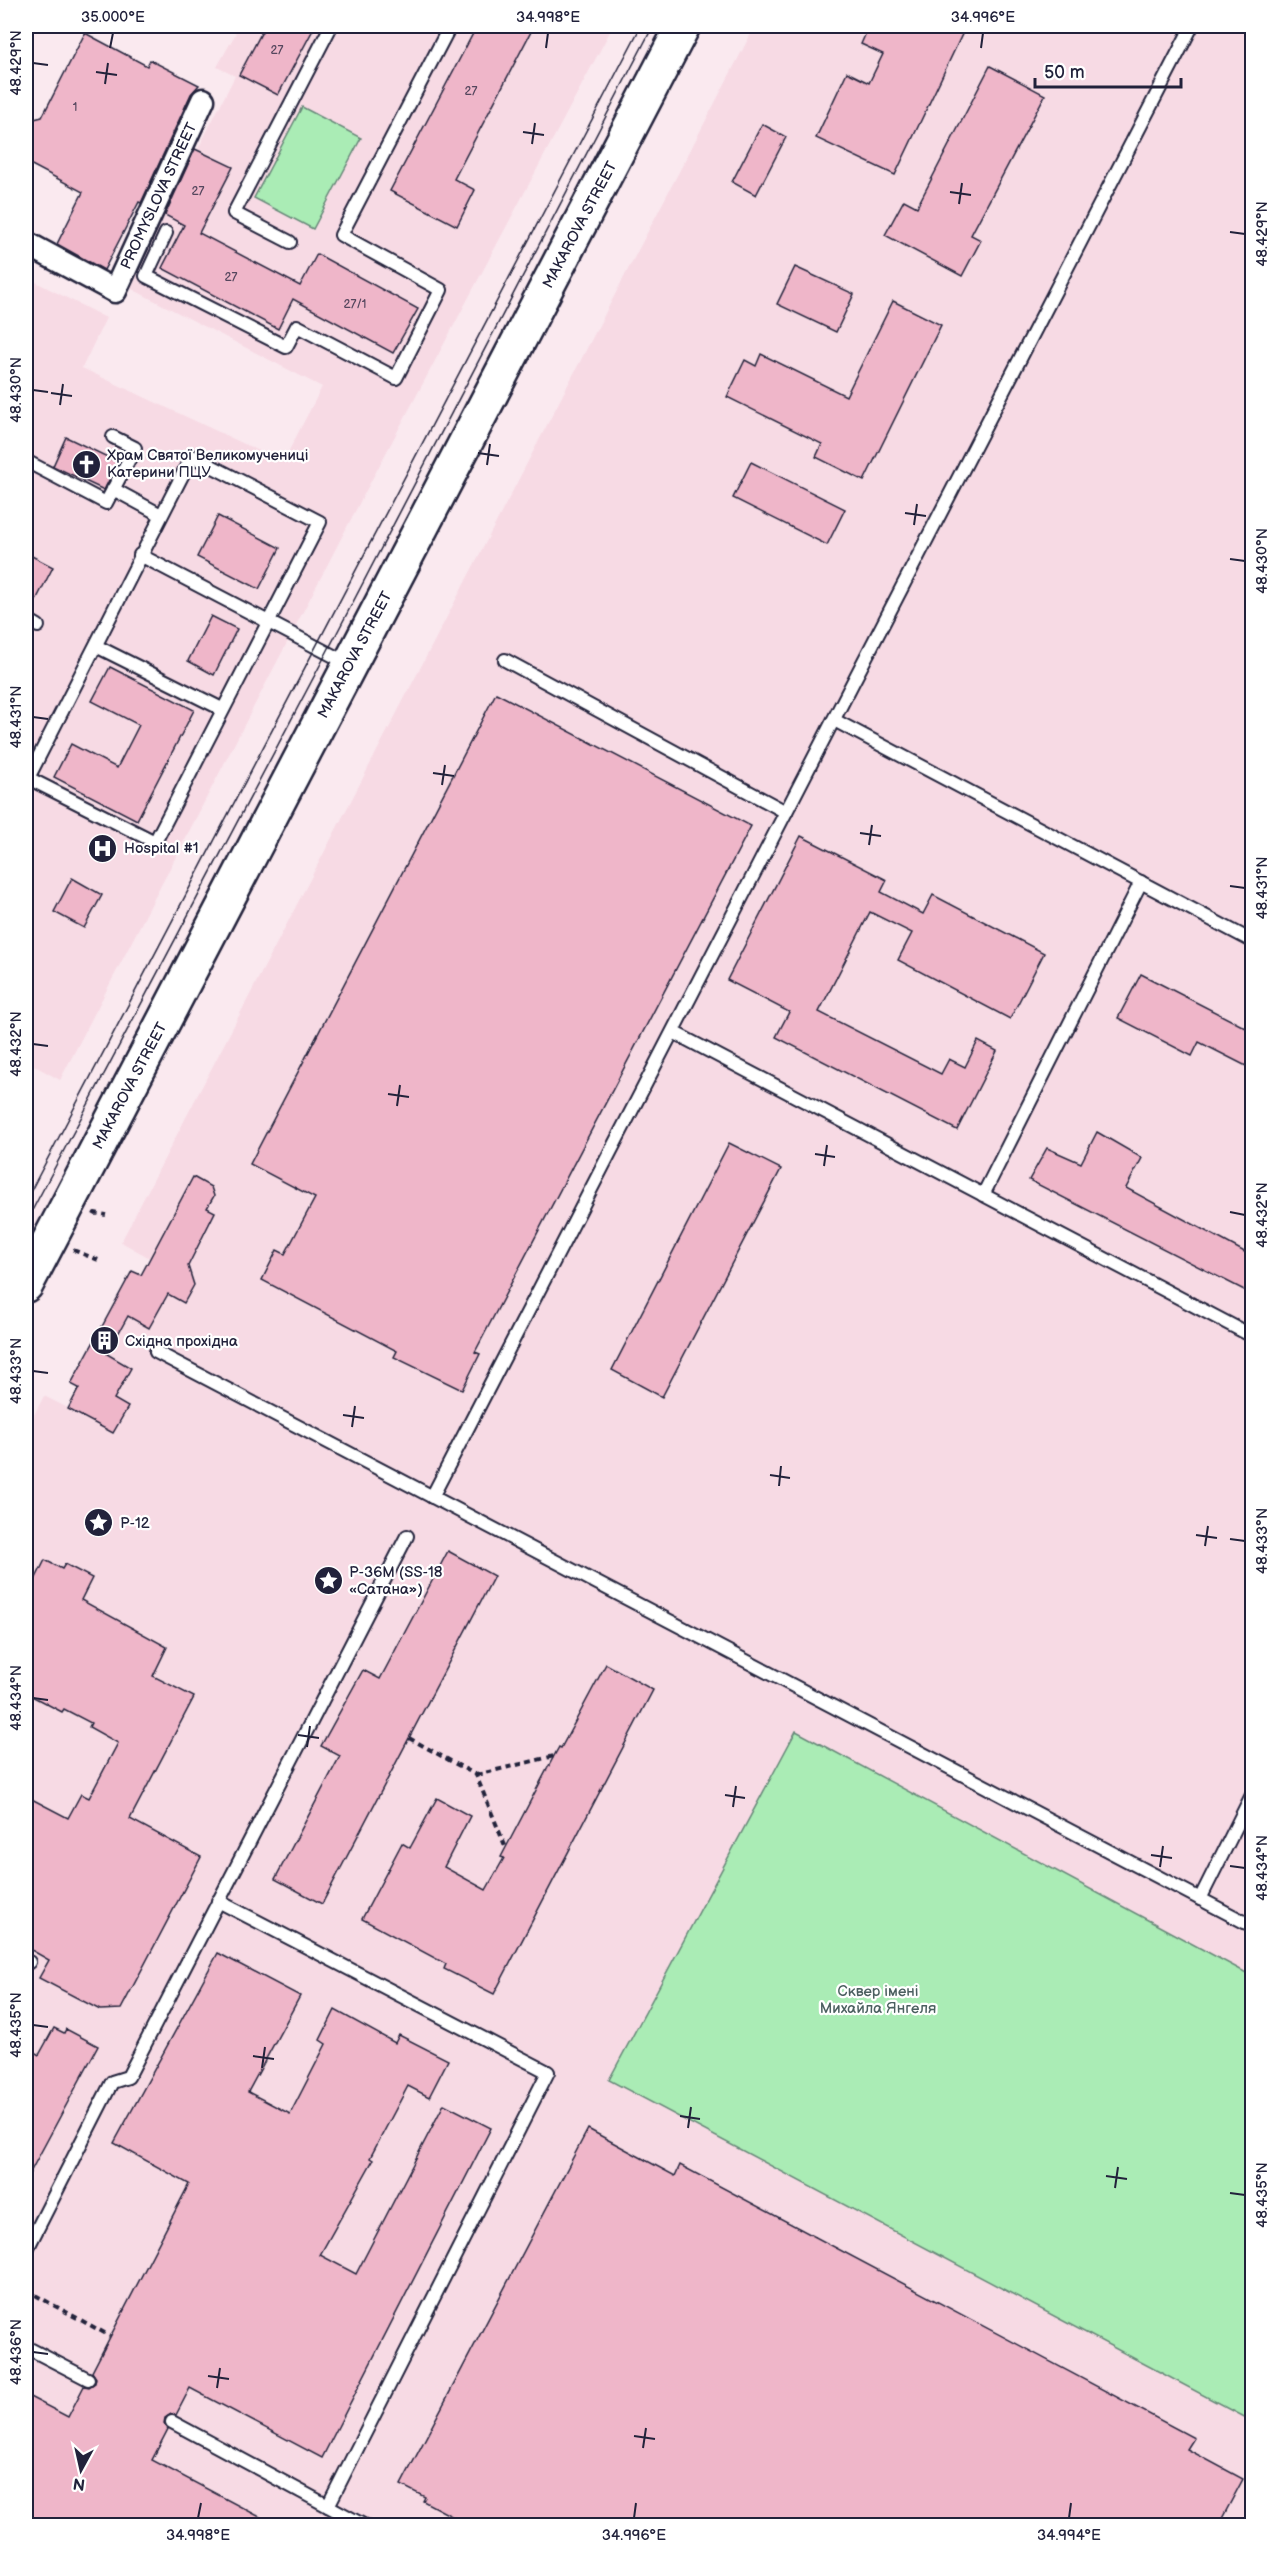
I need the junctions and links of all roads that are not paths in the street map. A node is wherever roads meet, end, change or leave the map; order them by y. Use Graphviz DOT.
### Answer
graph roads {
  1 [pos="331,26"];
  2 [pos="450,26"];
  3 [pos="683,26"];
  4 [pos="1192,26"];
  5 [pos="203,100"];
  6 [pos="166,232"];
  7 [pos="290,242"];
  8 [pos="26,243"];
  9 [pos="113,437"];
  10 [pos="26,461"];
  11 [pos="113,489"];
  12 [pos="161,515"];
  13 [pos="140,555"];
  14 [pos="26,619"];
  15 [pos="268,622"];
  16 [pos="38,626"];
  17 [pos="96,646"];
  18 [pos="505,660"];
  19 [pos="350,665"];
  20 [pos="222,709"];
  21 [pos="834,720"];
  22 [pos="26,779"];
  23 [pos="786,812"];
  24 [pos="1141,882"];
  25 [pos="1252,941"];
  26 [pos="673,1032"];
  27 [pos="983,1195"];
  28 [pos="26,1285"];
  29 [pos="1252,1336"];
  30 [pos="156,1352"];
  31 [pos="432,1497"];
  32 [pos="407,1536"];
  33 [pos="1252,1795"];
  34 [pos="1200,1899"];
  35 [pos="218,1900"];
  36 [pos="1252,1926"];
  37 [pos="26,2251"];
  38 [pos="26,2347"];
  39 [pos="88,2379"];
  40 [pos="172,2422"];
  41 [pos="328,2506"];
  42 [pos="365,2526"];
  1 -- 7 [label="lane"];
  2 -- 6 [label="lane"];
  3 -- 19 [label="main road, MAKAROVA STREET"];
  4 -- 21 [label="lane"];
  5 -- 8 [label="street, PROMYSLOVA STREET"];
  9 -- 11 [label="lane"];
  10 -- 11 [label="lane"];
  11 -- 12 [label="lane"];
  12 -- 13 [label="lane"];
  12 -- 15 [label="lane"];
  13 -- 15 [label="lane"];
  13 -- 17 [label="lane"];
  14 -- 16 [label="lane"];
  15 -- 19 [label="lane"];
  15 -- 20 [label="lane"];
  17 -- 20 [label="lane"];
  17 -- 22 [label="lane"];
  18 -- 23 [label="lane"];
  19 -- 28 [label="main road, MAKAROVA STREET"];
  20 -- 22 [label="lane"];
  21 -- 23 [label="lane"];
  21 -- 24 [label="lane"];
  23 -- 26 [label="lane"];
  24 -- 25 [label="lane"];
  24 -- 27 [label="lane"];
  26 -- 27 [label="lane"];
  26 -- 31 [label="lane"];
  27 -- 29 [label="lane"];
  30 -- 31 [label="lane"];
  31 -- 34 [label="lane"];
  32 -- 35 [label="lane"];
  33 -- 34 [label="lane"];
  34 -- 36 [label="lane"];
  35 -- 37 [label="lane"];
  35 -- 41 [label="lane"];
  38 -- 39 [label="lane"];
  40 -- 41 [label="lane"];
  41 -- 42 [label="lane"];
}
